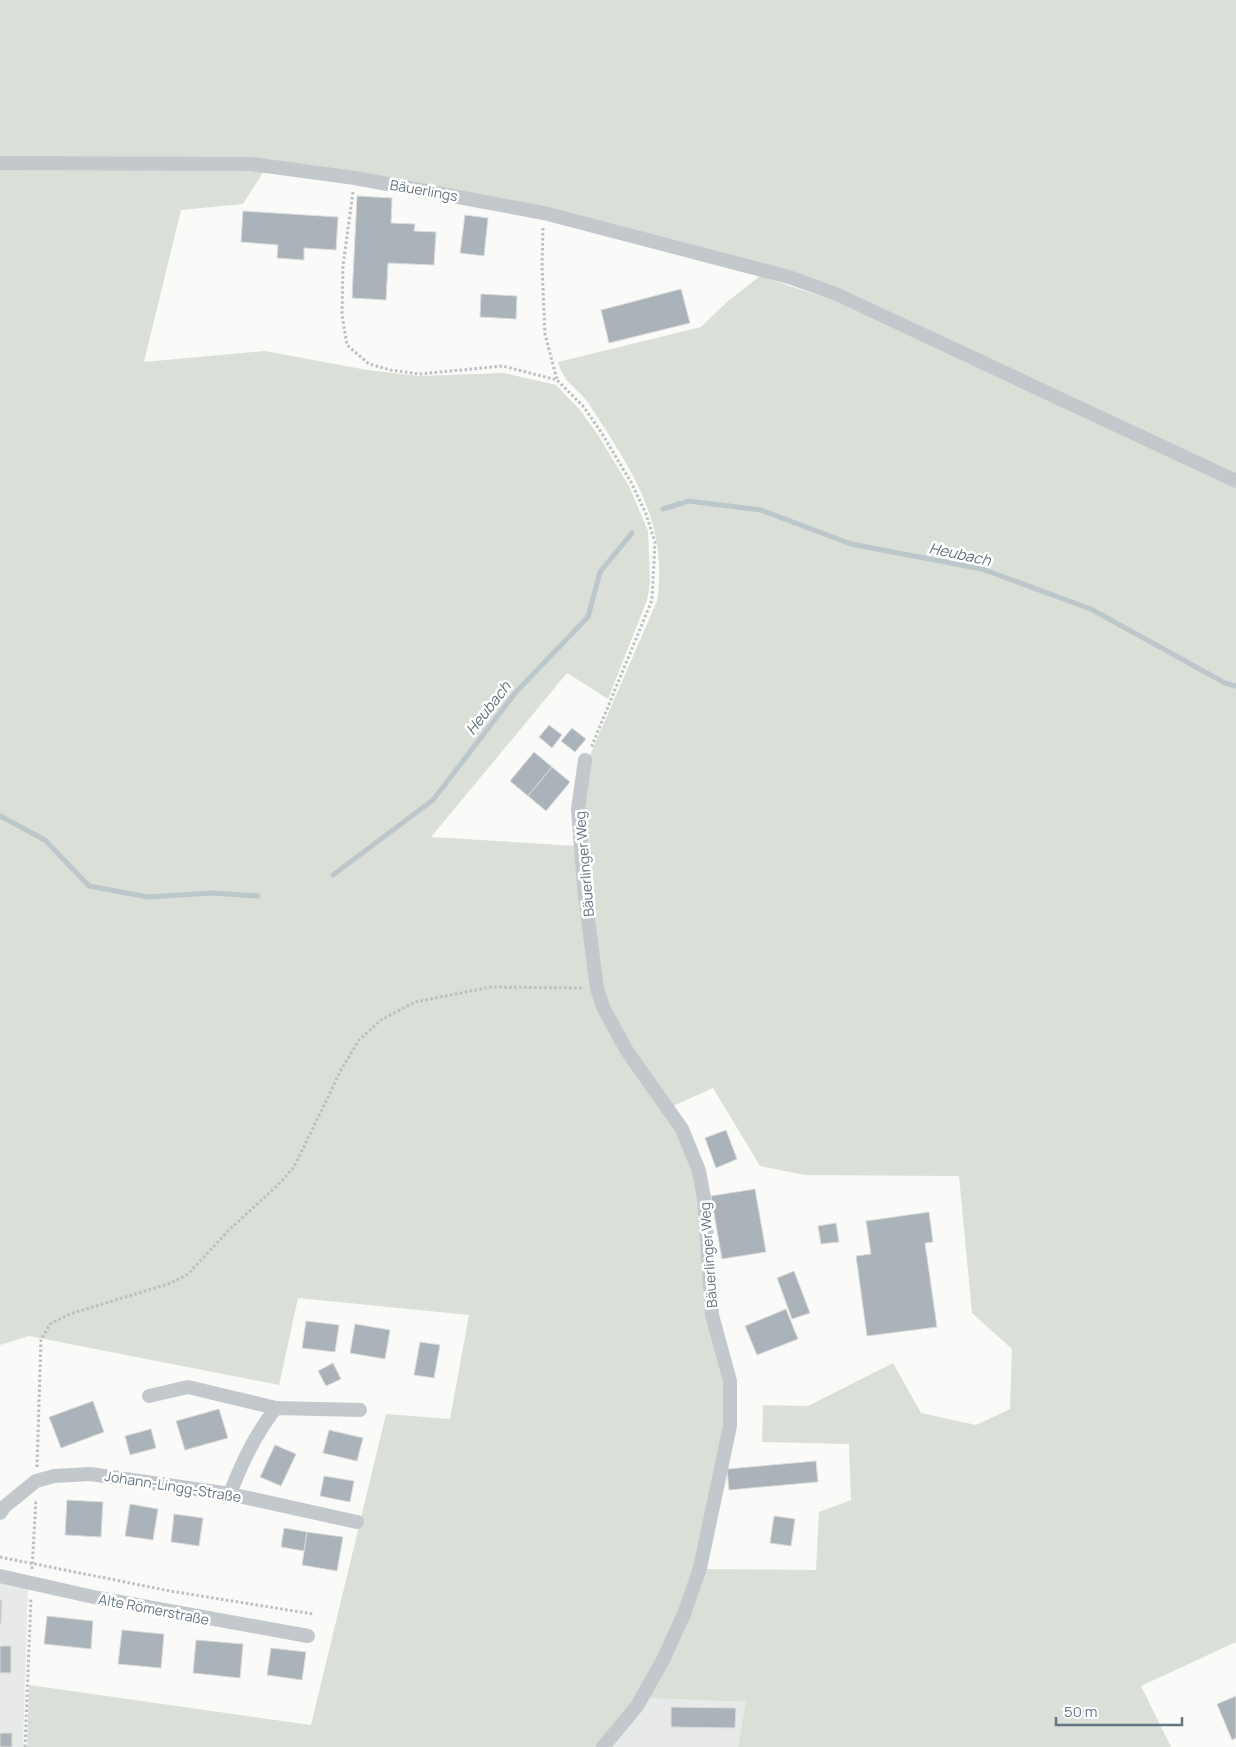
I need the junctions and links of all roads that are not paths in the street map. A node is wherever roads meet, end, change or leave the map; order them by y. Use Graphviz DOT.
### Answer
graph roads {
  1 [pos="0,163"];
  2 [pos="1236,481"];
  3 [pos="585,760"];
  4 [pos="149,1396"];
  5 [pos="276,1408"];
  6 [pos="360,1410"];
  7 [pos="230,1494"];
  8 [pos="0,1513"];
  9 [pos="357,1522"];
  10 [pos="0,1576"];
  11 [pos="308,1636"];
  12 [pos="603,1747"];
  1 -- 2 [label="street, Bäuerlings"];
  3 -- 12 [label="street, Bäuerlinger Weg"];
  4 -- 5 [label="street"];
  5 -- 6 [label="street"];
  5 -- 7 [label="street"];
  7 -- 8 [label="street, Johann-Lingg-Straße"];
  7 -- 9 [label="street, Johann-Lingg-Straße"];
  10 -- 11 [label="street, Alte Römerstraße"];
}
